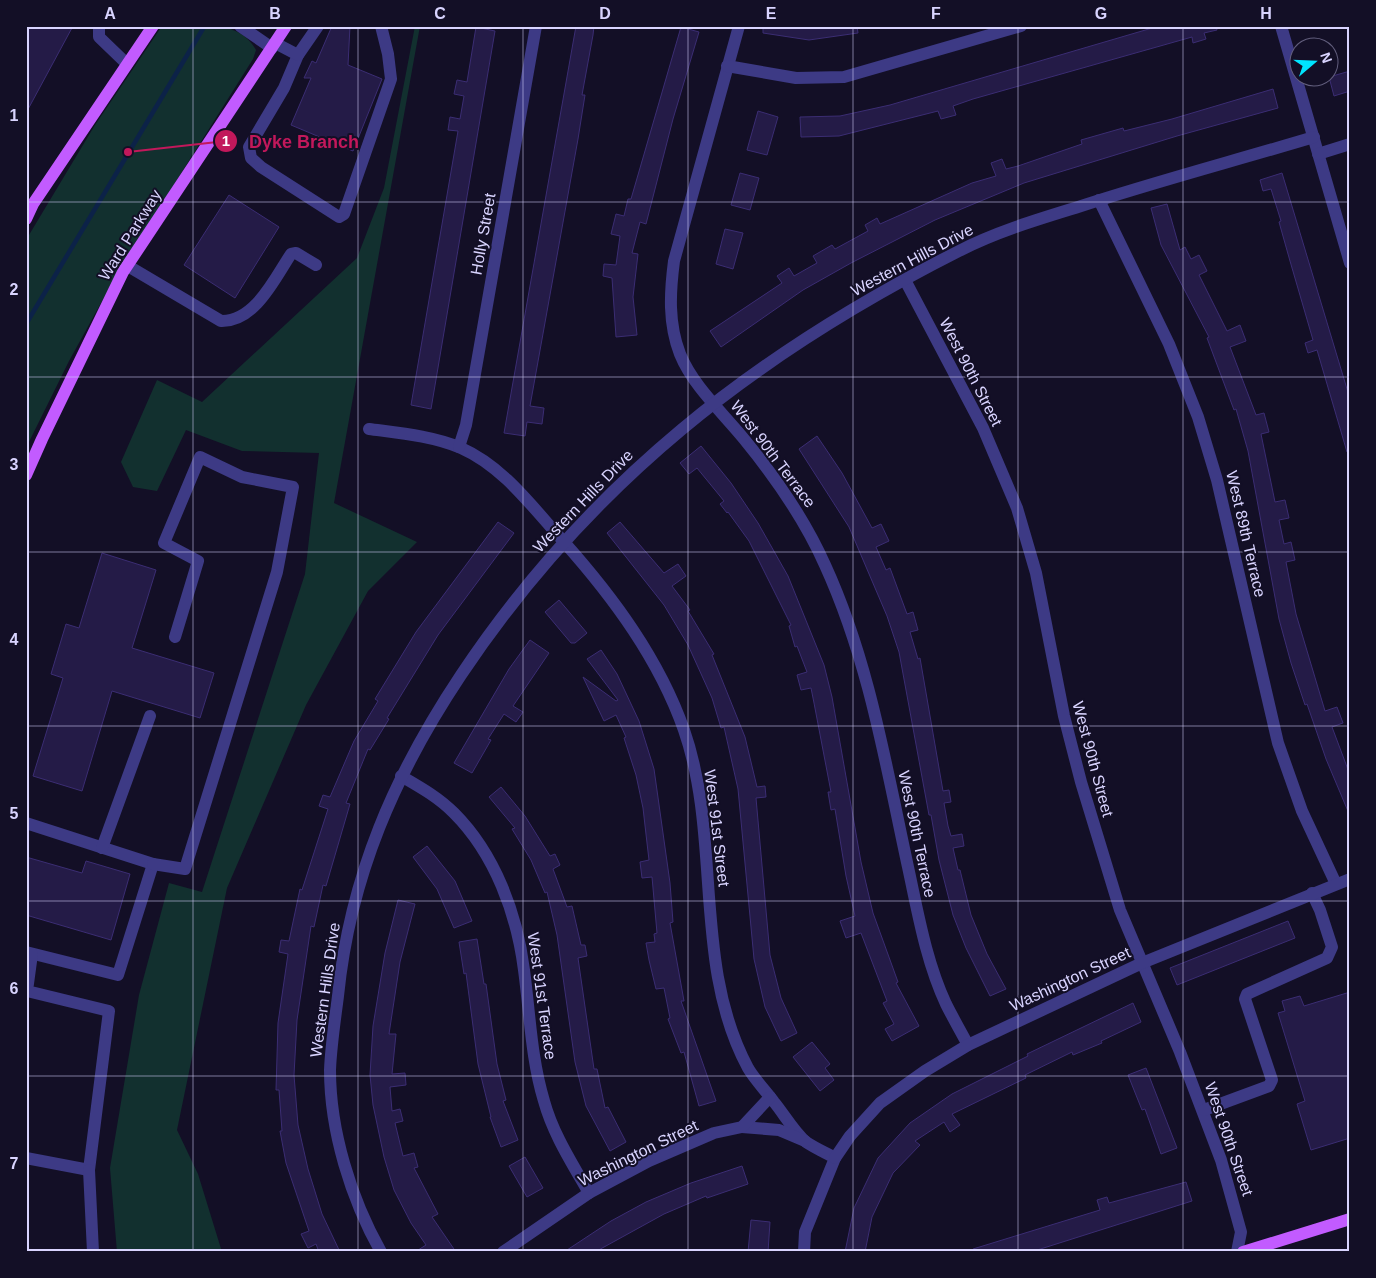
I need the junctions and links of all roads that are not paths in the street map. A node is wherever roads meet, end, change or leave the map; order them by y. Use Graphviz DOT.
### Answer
graph roads {
  1 [pos="98,26"];
  2 [pos="153,26"];
  3 [pos="240,26"];
  4 [pos="286,26"];
  5 [pos="318,26"];
  6 [pos="381,26"];
  7 [pos="536,26"];
  8 [pos="740,26"];
  9 [pos="1021,26"];
  10 [pos="1281,26"];
  11 [pos="274,46"];
  12 [pos="298,55"];
  13 [pos="128,64"];
  14 [pos="727,66"];
  15 [pos="1314,137"];
  16 [pos="1350,144"];
  17 [pos="1318,154"];
  18 [pos="1099,200"];
  19 [pos="28,212"];
  20 [pos="1350,263"];
  21 [pos="316,265"];
  22 [pos="128,266"];
  23 [pos="905,280"];
  24 [pos="714,403"];
  25 [pos="370,429"];
  26 [pos="459,447"];
  27 [pos="26,475"];
  28 [pos="563,541"];
  29 [pos="175,637"];
  30 [pos="150,716"];
  31 [pos="401,776"];
  32 [pos="26,823"];
  33 [pos="102,848"];
  34 [pos="152,864"];
  35 [pos="1350,879"];
  36 [pos="1336,884"];
  37 [pos="1312,893"];
  38 [pos="29,953"];
  39 [pos="1142,963"];
  40 [pos="27,993"];
  41 [pos="968,1045"];
  42 [pos="770,1097"];
  43 [pos="1204,1110"];
  44 [pos="742,1127"];
  45 [pos="805,1141"];
  46 [pos="26,1158"];
  47 [pos="835,1158"];
  48 [pos="88,1170"];
  49 [pos="589,1193"];
  50 [pos="1350,1219"];
  51 [pos="93,1252"];
  52 [pos="381,1252"];
  53 [pos="503,1252"];
  54 [pos="804,1252"];
  55 [pos="1237,1252"];
  56 [pos="1242,1252"];
  1 -- 13 [label="street"];
  2 -- 13 [label="main road"];
  3 -- 11 [label="street"];
  4 -- 11 [label="main road, Ward Parkway"];
  5 -- 12 [label="street"];
  6 -- 12 [label="street"];
  7 -- 26 [label="street, Holly Street"];
  8 -- 14 [label="street, West 90th Terrace"];
  9 -- 14 [label="street"];
  10 -- 15 [label="street"];
  11 -- 12 [label="street"];
  11 -- 22 [label="main road, Ward Parkway"];
  13 -- 19 [label="main road"];
  14 -- 24 [label="street, West 90th Terrace"];
  15 -- 17 [label="street"];
  15 -- 18 [label="street, Western Hills Drive"];
  16 -- 17 [label="street"];
  17 -- 20 [label="street"];
  18 -- 23 [label="street, Western Hills Drive"];
  18 -- 36 [label="street, West 89th Terrace"];
  21 -- 22 [label="street"];
  22 -- 27 [label="main road, Ward Parkway"];
  23 -- 24 [label="street, Western Hills Drive"];
  23 -- 39 [label="street, West 90th Street"];
  24 -- 28 [label="street, Western Hills Drive"];
  24 -- 41 [label="street, West 90th Terrace"];
  25 -- 26 [label="street, West 91st Street"];
  26 -- 28 [label="street, West 91st Street"];
  28 -- 31 [label="street, Western Hills Drive"];
  28 -- 42 [label="street, West 91st Street"];
  29 -- 34 [label="street"];
  30 -- 33 [label="street"];
  31 -- 49 [label="street, West 91st Terrace"];
  31 -- 52 [label="street, Western Hills Drive"];
  32 -- 33 [label="street"];
  33 -- 34 [label="street"];
  34 -- 38 [label="street"];
  35 -- 36 [label="street, Washington Street"];
  36 -- 37 [label="street, Washington Street"];
  37 -- 39 [label="street, Washington Street"];
  37 -- 43 [label="street"];
  38 -- 40 [label="street"];
  39 -- 41 [label="street, Washington Street"];
  39 -- 43 [label="street, West 90th Street"];
  40 -- 48 [label="street"];
  41 -- 47 [label="street, Washington Street"];
  42 -- 44 [label="street"];
  42 -- 45 [label="street, West 91st Street"];
  43 -- 55 [label="street, West 90th Street"];
  44 -- 45 [label="street, Washington Street"];
  44 -- 49 [label="street, Washington Street"];
  45 -- 47 [label="street, West 91st Street"];
  46 -- 48 [label="street"];
  47 -- 54 [label="street"];
  48 -- 51 [label="street"];
  49 -- 53 [label="street, Washington Street"];
  50 -- 56 [label="main road"];
}
